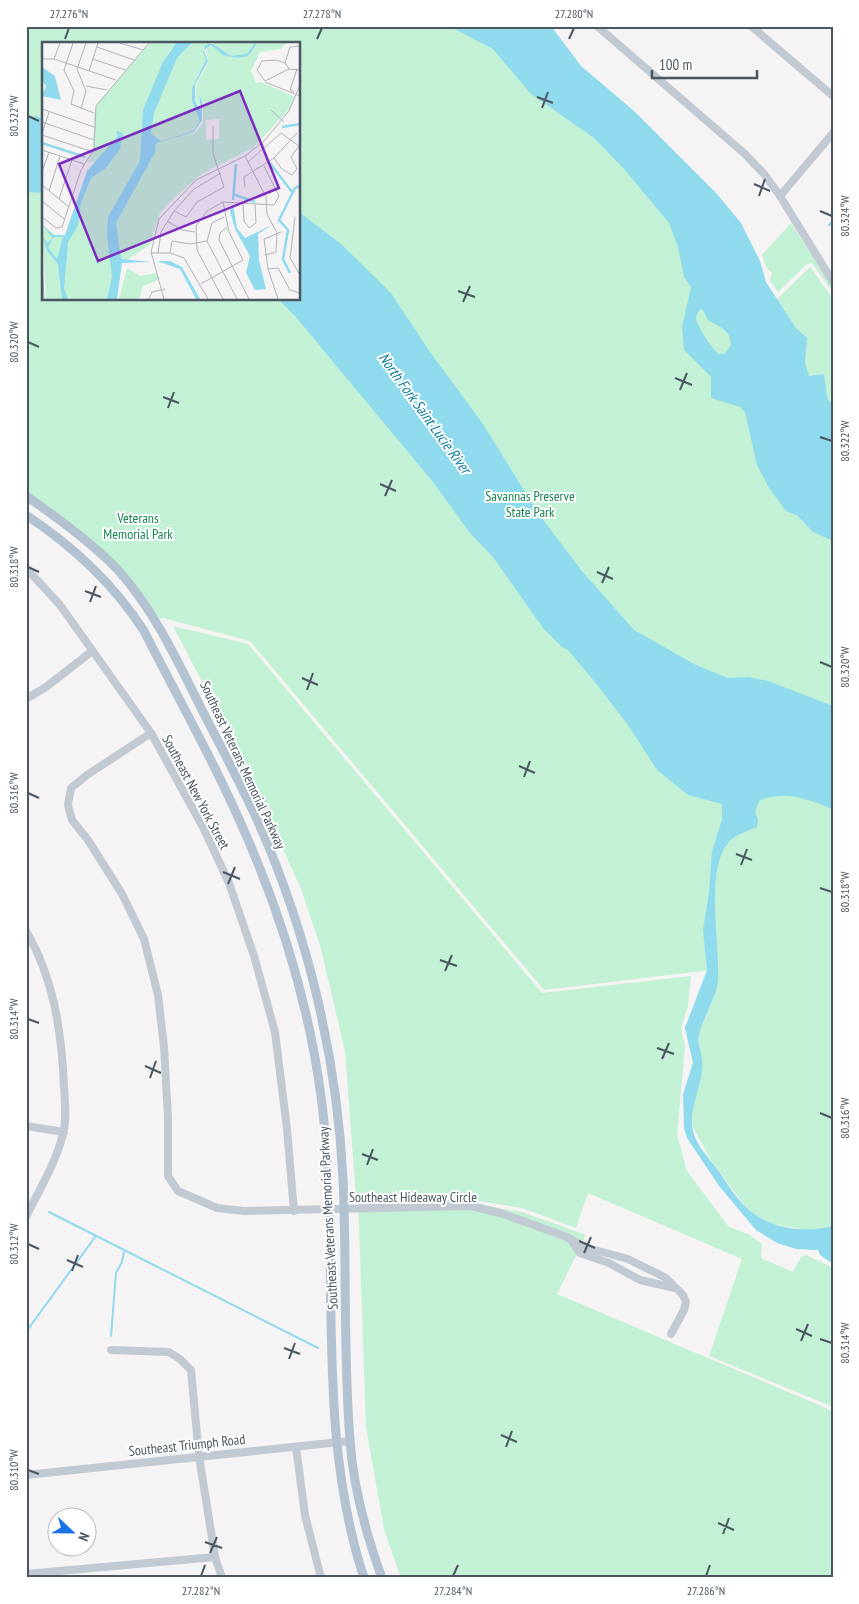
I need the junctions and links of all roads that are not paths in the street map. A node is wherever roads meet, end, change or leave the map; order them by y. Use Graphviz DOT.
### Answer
graph roads {
  1 [pos="597,26"];
  2 [pos="751,26"];
  3 [pos="833,96"];
  4 [pos="833,134"];
  5 [pos="780,196"];
  6 [pos="833,282"];
  7 [pos="26,496"];
  8 [pos="26,514"];
  9 [pos="26,568"];
  10 [pos="91,652"];
  11 [pos="26,699"];
  12 [pos="151,733"];
  13 [pos="26,931"];
  14 [pos="26,1126"];
  15 [pos="64,1132"];
  16 [pos="344,1210"];
  17 [pos="294,1211"];
  18 [pos="329,1211"];
  19 [pos="26,1217"];
  20 [pos="572,1241"];
  21 [pos="634,1264"];
  22 [pos="629,1275"];
  23 [pos="675,1288"];
  24 [pos="671,1334"];
  25 [pos="111,1350"];
  26 [pos="350,1441"];
  27 [pos="337,1442"];
  28 [pos="296,1447"];
  29 [pos="199,1456"];
  30 [pos="26,1475"];
  31 [pos="215,1557"];
  32 [pos="26,1574"];
  33 [pos="222,1578"];
  34 [pos="321,1578"];
  35 [pos="364,1578"];
  36 [pos="382,1578"];
  1 -- 5 [label="street"];
  2 -- 3 [label="street"];
  4 -- 5 [label="street"];
  5 -- 6 [label="street"];
  7 -- 16 [label="main road, Southeast Veterans Memorial Parkway"];
  8 -- 18 [label="main road, Southeast Veterans Memorial Parkway"];
  9 -- 10 [label="street, Southeast New York Street"];
  10 -- 11 [label="street"];
  10 -- 12 [label="street, Southeast New York Street"];
  12 -- 17 [label="street, Southeast New York Street"];
  12 -- 17 [label="street, Southeast Hideaway Circle"];
  13 -- 15 [label="street"];
  14 -- 15 [label="street"];
  15 -- 19 [label="street"];
  16 -- 18 [label="street, Southeast Hideaway Circle"];
  16 -- 20 [label="street, Southeast Hideaway Circle"];
  16 -- 26 [label="main road, Southeast Veterans Memorial Parkway"];
  17 -- 18 [label="street, Southeast Hideaway Circle"];
  18 -- 27 [label="main road, Southeast Veterans Memorial Parkway"];
  20 -- 21 [label="street, Southeast Hideaway Circle"];
  20 -- 22 [label="street, Southeast Hideaway Circle"];
  21 -- 22 [label="street"];
  21 -- 23 [label="street, Southeast Hideaway Circle"];
  22 -- 23 [label="street, Southeast Hideaway Circle"];
  23 -- 24 [label="street"];
  25 -- 29 [label="street"];
  26 -- 27 [label="street, Southeast Triumph Road"];
  26 -- 36 [label="main road, Southeast Veterans Memorial Parkway"];
  27 -- 28 [label="street, Southeast Triumph Road"];
  27 -- 35 [label="main road, Southeast Veterans Memorial Parkway"];
  28 -- 29 [label="street, Southeast Triumph Road"];
  28 -- 34 [label="street"];
  29 -- 30 [label="street, Southeast Triumph Road"];
  29 -- 31 [label="street"];
  31 -- 32 [label="street"];
  31 -- 33 [label="street"];
}
